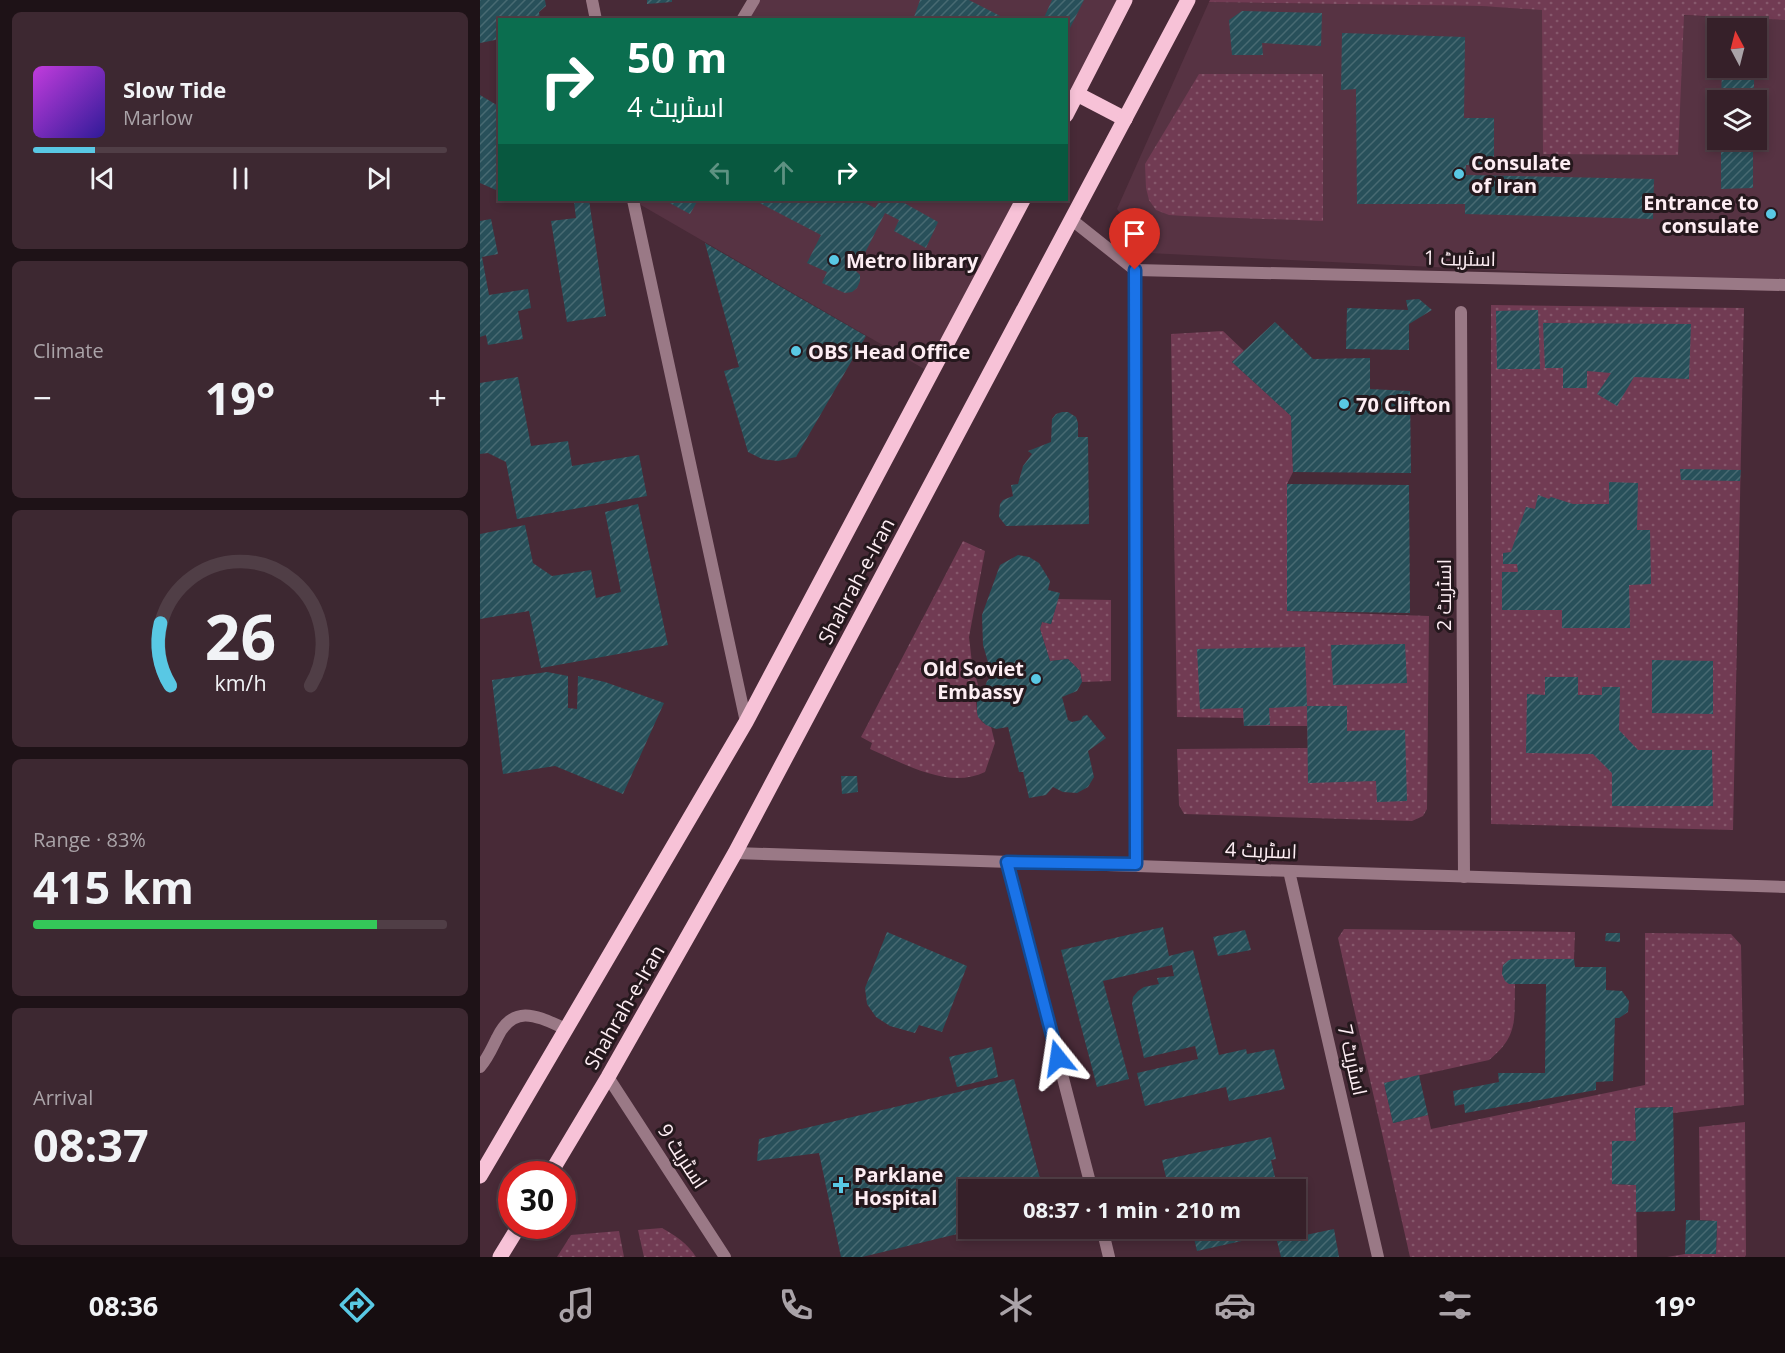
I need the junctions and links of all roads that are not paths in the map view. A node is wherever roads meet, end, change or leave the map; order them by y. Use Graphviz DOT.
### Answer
graph roads {
  1 [pos="592,0"];
  2 [pos="754,0"];
  3 [pos="1125,0"];
  4 [pos="1188,0"];
  5 [pos="596,18"];
  6 [pos="743,18"];
  7 [pos="1077,94"];
  8 [pos="1068,111"];
  9 [pos="1125,119"];
  10 [pos="634,201"];
  11 [pos="1022,201"];
  12 [pos="1072,220"];
  13 [pos="1135,270"];
  14 [pos="1785,285"];
  15 [pos="1461,312"];
  16 [pos="746,722"];
  17 [pos="735,853"];
  18 [pos="1007,862"];
  19 [pos="1136,864"];
  20 [pos="1289,871"];
  21 [pos="1464,877"];
  22 [pos="1785,887"];
  23 [pos="566,1029"];
  24 [pos="480,1067"];
  25 [pos="608,1077"];
  26 [pos="487,1154"];
  27 [pos="558,1161"];
  28 [pos="480,1176"];
  29 [pos="1089,1179"];
  30 [pos="511,1239"];
  31 [pos="1105,1239"];
  32 [pos="500,1257"];
  33 [pos="725,1257"];
  34 [pos="1109,1257"];
  35 [pos="1378,1257"];
  1 -- 5 [label="street"];
  2 -- 6 [label="street"];
  3 -- 7 [label="main road"];
  4 -- 9 [label="main road, Shahrah-e-Iran"];
  7 -- 8 [label="main road"];
  7 -- 9 [label="main road"];
  9 -- 12 [label="main road, Shahrah-e-Iran"];
  10 -- 16 [label="street"];
  11 -- 16 [label="main road, Shahrah-e-Iran"];
  12 -- 13 [label="street"];
  12 -- 17 [label="main road, Shahrah-e-Iran"];
  13 -- 14 [label="street, اسٹریٹ 1"];
  13 -- 19 [label="street"];
  15 -- 21 [label="street, اسٹریٹ 2"];
  16 -- 23 [label="main road, Shahrah-e-Iran"];
  17 -- 18 [label="street, اسٹریٹ 4"];
  17 -- 25 [label="main road, Shahrah-e-Iran"];
  18 -- 19 [label="street, اسٹریٹ 4"];
  18 -- 29 [label="street"];
  19 -- 20 [label="street, اسٹریٹ 4"];
  20 -- 21 [label="street, اسٹریٹ 4"];
  20 -- 35 [label="street, اسٹریٹ 7"];
  21 -- 22 [label="street, اسٹریٹ 4"];
  23 -- 24 [label="street"];
  23 -- 26 [label="main road, Shahrah-e-Iran"];
  25 -- 27 [label="main road, Shahrah-e-Iran"];
  25 -- 33 [label="street, اسٹریٹ 9"];
  26 -- 28 [label="main road, Shahrah-e-Iran"];
  30 -- 32 [label="main road"];
  31 -- 34 [label="street"];
}
